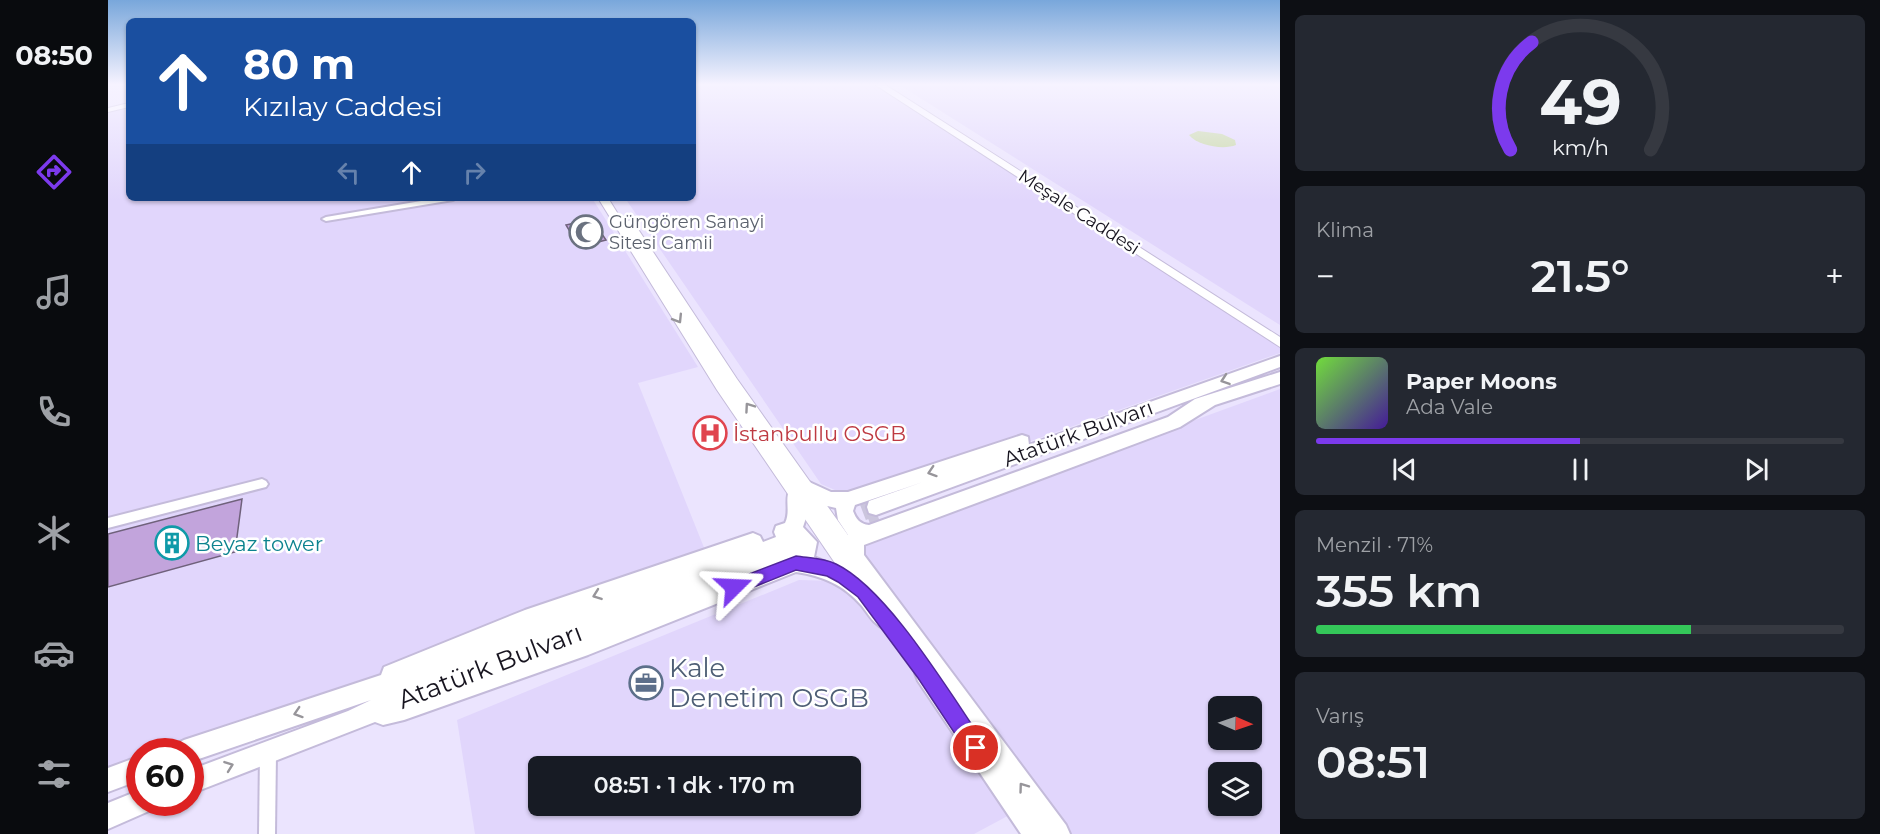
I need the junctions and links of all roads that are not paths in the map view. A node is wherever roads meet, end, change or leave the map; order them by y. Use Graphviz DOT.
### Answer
graph roads {
  1 [pos="939,123"];
  2 [pos="949,123"];
  3 [pos="435,201"];
  4 [pos="605,201"];
  5 [pos="614,201"];
  6 [pos="326,219"];
  7 [pos="1280,333"];
  8 [pos="1280,342"];
  9 [pos="1280,361"];
  10 [pos="1280,378"];
  11 [pos="1168,400"];
  12 [pos="262,484"];
  13 [pos="802,491"];
  14 [pos="848,500"];
  15 [pos="875,520"];
  16 [pos="108,523"];
  17 [pos="790,547"];
  18 [pos="854,557"];
  19 [pos="864,592"];
  20 [pos="204,745"];
  21 [pos="268,753"];
  22 [pos="126,773"];
  23 [pos="204,777"];
  24 [pos="108,780"];
  25 [pos="126,808"];
  26 [pos="108,816"];
  27 [pos="267,834"];
  28 [pos="1036,834"];
  29 [pos="1057,834"];
  1 -- 8 [label="street, Meşale Caddesi"];
  2 -- 7 [label="street, Meşale Caddesi"];
  3 -- 6 [label="street"];
  4 -- 13 [label="street, one-way"];
  13 -- 5 [label="street, one-way"];
  9 -- 11 [label="main road, Atatürk Bulvarı, one-way"];
  10 -- 15 [label="main road"];
  11 -- 14 [label="main road, one-way"];
  11 -- 15 [label="main road, Atatürk Bulvarı"];
  12 -- 16 [label="street"];
  13 -- 14 [label="main road"];
  13 -- 17 [label="main road"];
  13 -- 18 [label="street"];
  13 -- 19 [label="street"];
  14 -- 15 [label="main road"];
  15 -- 18 [label="main road"];
  17 -- 19 [label="main road"];
  17 -- 20 [label="main road, Atatürk Bulvarı, one-way"];
  17 -- 21 [label="main road"];
  29 -- 18 [label="main road, one-way"];
  19 -- 28 [label="main road"];
  23 -- 21 [label="main road, one-way"];
  21 -- 27 [label="street"];
  22 -- 24 [label="main road"];
  25 -- 26 [label="main road"];
}
